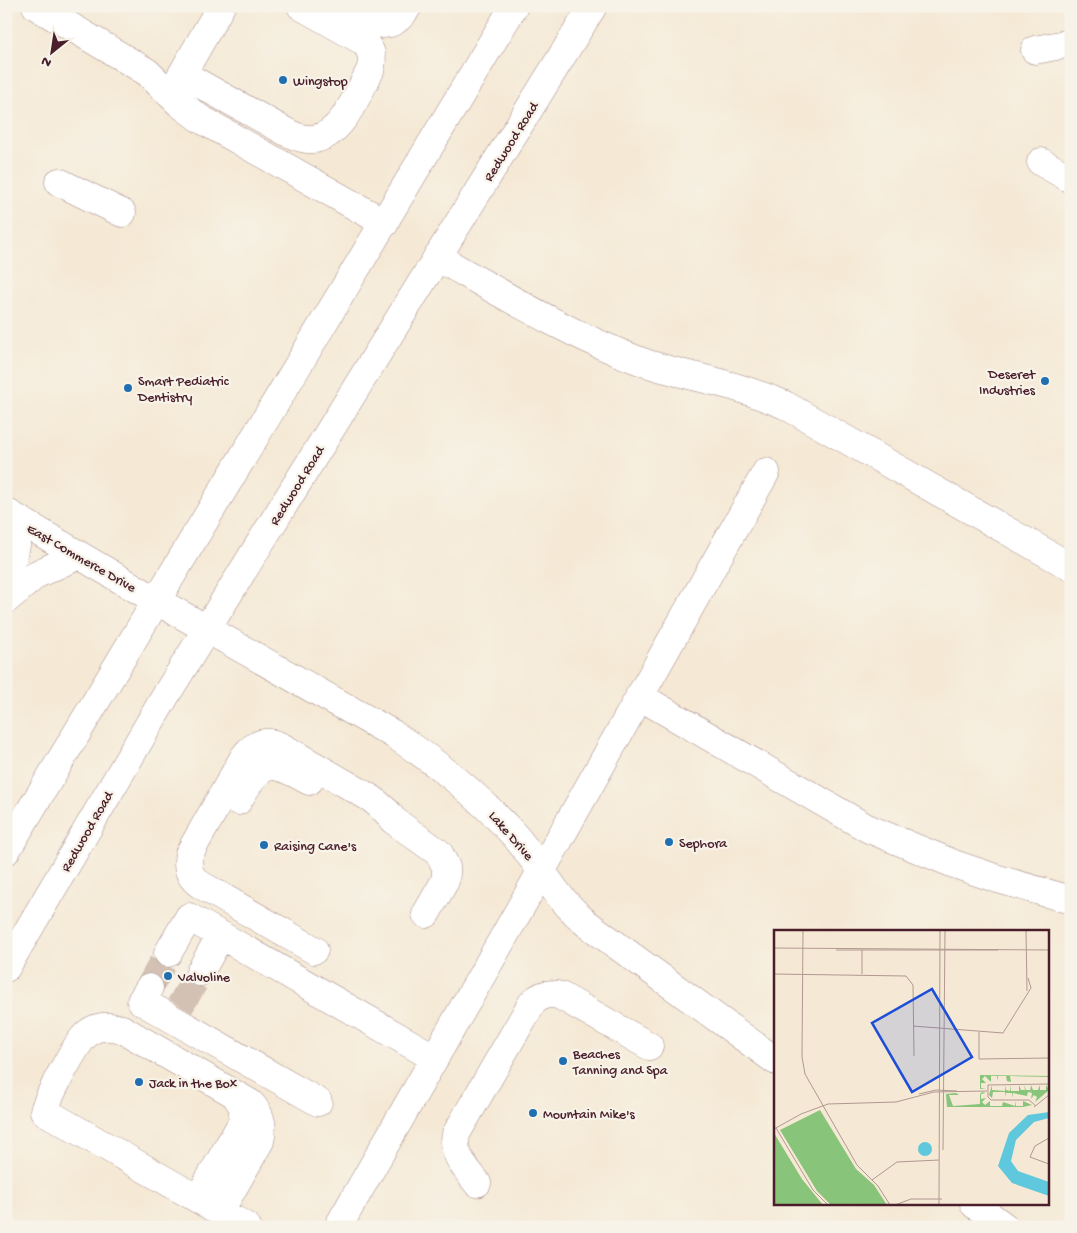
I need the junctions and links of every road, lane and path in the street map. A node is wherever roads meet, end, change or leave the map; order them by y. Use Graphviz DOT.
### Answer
graph roads {
  1 [pos="36,6"];
  2 [pos="221,6"];
  3 [pos="301,6"];
  4 [pos="343,6"];
  5 [pos="408,6"];
  6 [pos="514,6"];
  7 [pos="593,6"];
  8 [pos="1071,43"];
  9 [pos="1034,50"];
  10 [pos="176,84"];
  11 [pos="1041,162"];
  12 [pos="1071,179"];
  13 [pos="59,182"];
  14 [pos="122,213"];
  15 [pos="385,223"];
  16 [pos="438,257"];
  17 [pos="766,472"];
  18 [pos="14,517"];
  19 [pos="79,555"];
  20 [pos="1071,567"];
  21 [pos="6,575"];
  22 [pos="6,600"];
  23 [pos="157,601"];
  24 [pos="207,629"];
  25 [pos="640,696"];
  26 [pos="6,852"];
  27 [pos="542,870"];
  28 [pos="1071,900"];
  29 [pos="426,914"];
  30 [pos="212,931"];
  31 [pos="314,950"];
  32 [pos="6,968"];
  33 [pos="165,1004"];
  34 [pos="649,1046"];
  35 [pos="435,1058"];
  36 [pos="774,1060"];
  37 [pos="318,1102"];
  38 [pos="477,1183"];
  39 [pos="209,1205"];
  40 [pos="977,1206"];
  41 [pos="247,1227"];
  42 [pos="338,1227"];
  43 [pos="1005,1227"];
  1 -- 10 [label="main road"];
  2 -- 10 [label="main road"];
  3 -- 10 [label="main road"];
  4 -- 5 [label="main road"];
  6 -- 15 [label="main road"];
  7 -- 16 [label="main road, Redwood Road"];
  8 -- 9 [label="main road"];
  10 -- 15 [label="main road"];
  11 -- 12 [label="main road"];
  13 -- 14 [label="main road"];
  15 -- 23 [label="main road"];
  16 -- 20 [label="main road"];
  16 -- 24 [label="main road, Redwood Road"];
  17 -- 25 [label="main road"];
  18 -- 19 [label="main road, East Commerce Drive"];
  18 -- 21 [label="main road"];
  19 -- 22 [label="main road"];
  19 -- 23 [label="main road, East Commerce Drive"];
  23 -- 24 [label="main road, Lake Drive"];
  23 -- 26 [label="main road"];
  24 -- 27 [label="main road, Lake Drive"];
  24 -- 32 [label="main road, Redwood Road"];
  25 -- 27 [label="main road"];
  25 -- 28 [label="main road"];
  27 -- 35 [label="main road, Lake Drive"];
  27 -- 36 [label="main road"];
  29 -- 31 [label="main road"];
  30 -- 30 [label="main road"];
  30 -- 35 [label="main road"];
  33 -- 37 [label="main road"];
  34 -- 38 [label="main road"];
  35 -- 42 [label="main road, Lake Drive"];
  39 -- 39 [label="main road"];
  39 -- 41 [label="main road"];
  40 -- 43 [label="main road"];
}
